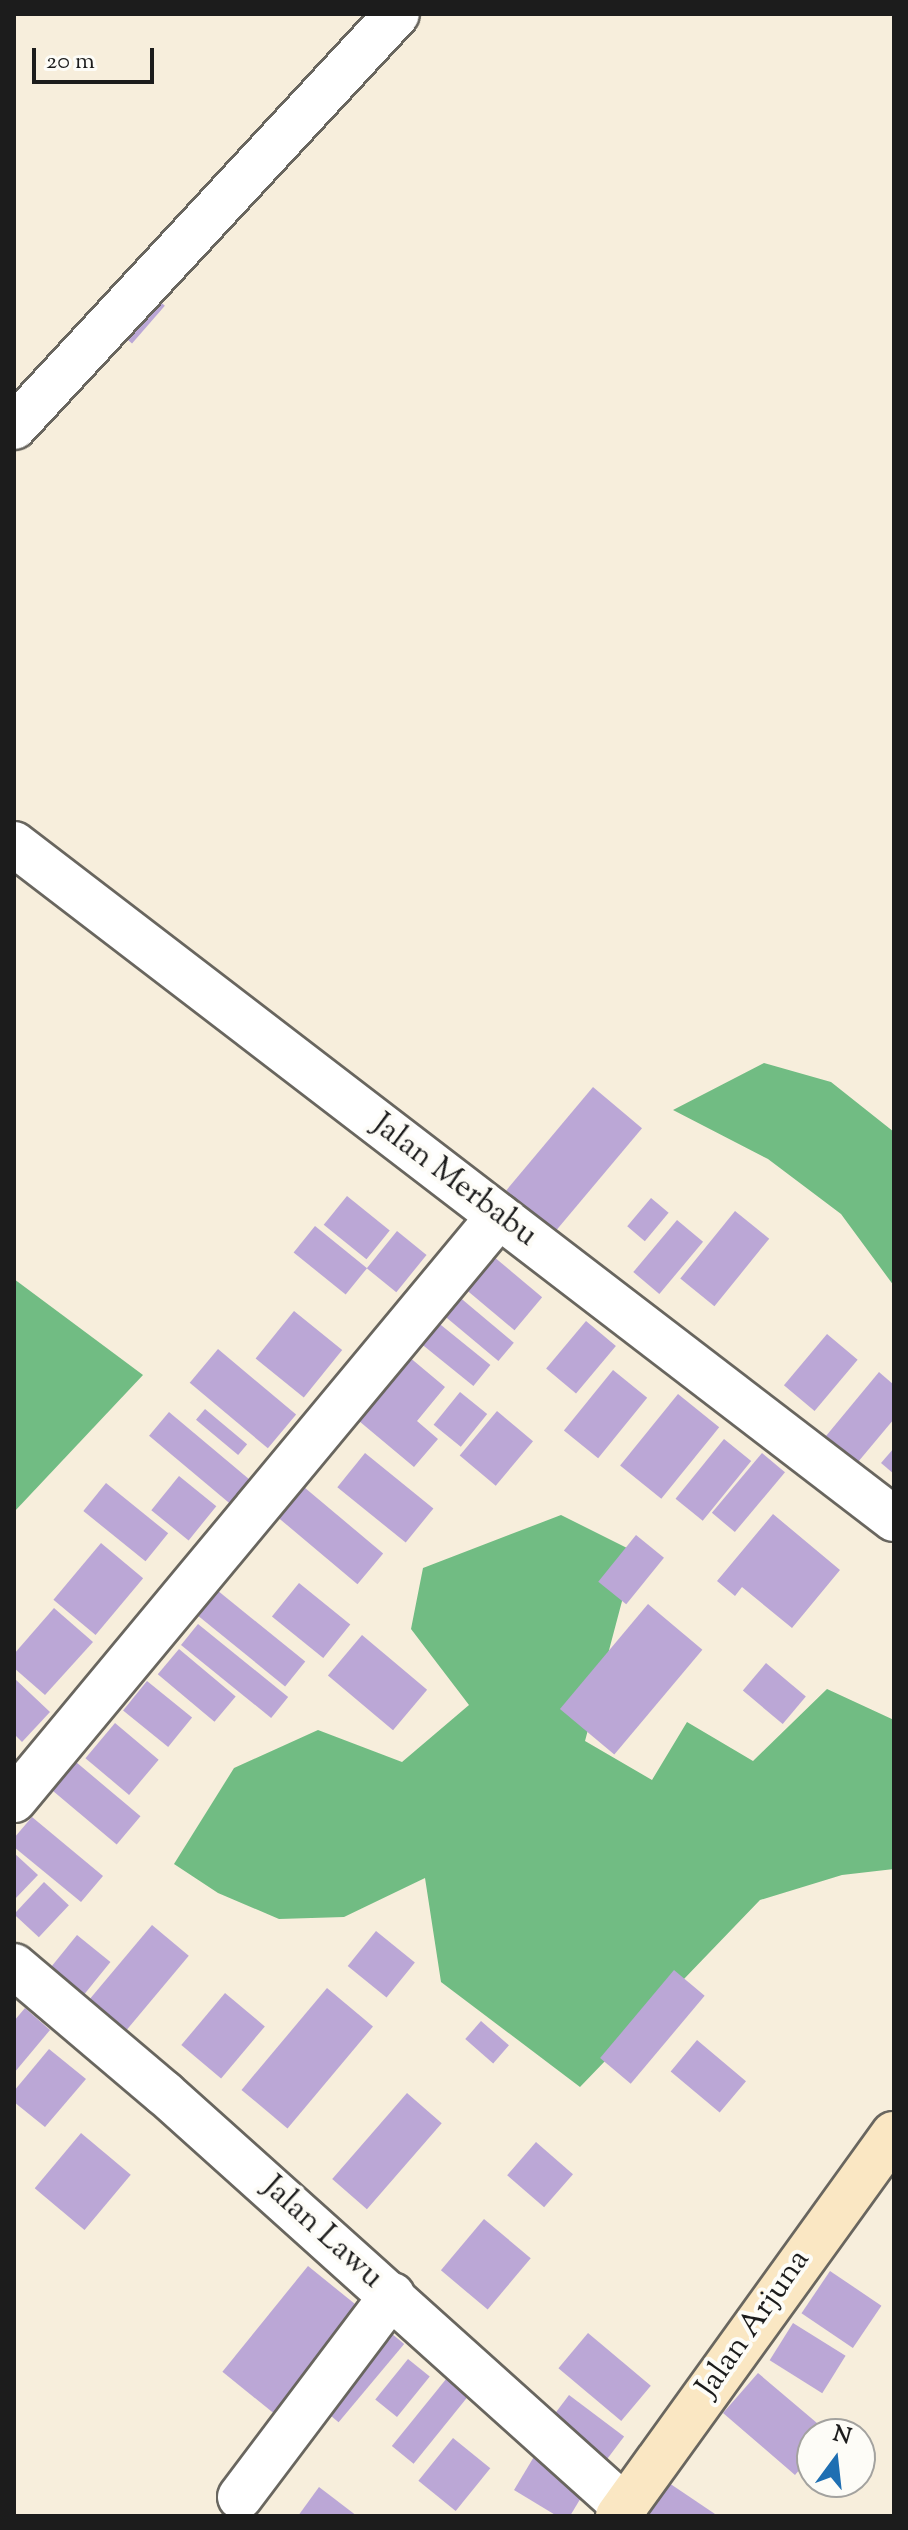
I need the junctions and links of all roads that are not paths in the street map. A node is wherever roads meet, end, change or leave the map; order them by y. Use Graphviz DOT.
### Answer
graph roads {
  1 [pos="397,14"];
  2 [pos="14,427"];
  3 [pos="14,844"];
  4 [pos="499,1216"];
  5 [pos="894,1519"];
  6 [pos="14,1800"];
  7 [pos="14,1966"];
  8 [pos="894,2134"];
  9 [pos="392,2295"];
  10 [pos="240,2497"];
  11 [pos="621,2511"];
  1 -- 2 [label="street"];
  3 -- 4 [label="street, Jalan Merbabu"];
  4 -- 5 [label="street, Jalan Merbabu"];
  4 -- 6 [label="street"];
  7 -- 9 [label="street, Jalan Lawu"];
  8 -- 11 [label="street, Jalan Arjuna"];
  9 -- 10 [label="street"];
  9 -- 11 [label="street, Jalan Lawu"];
}
